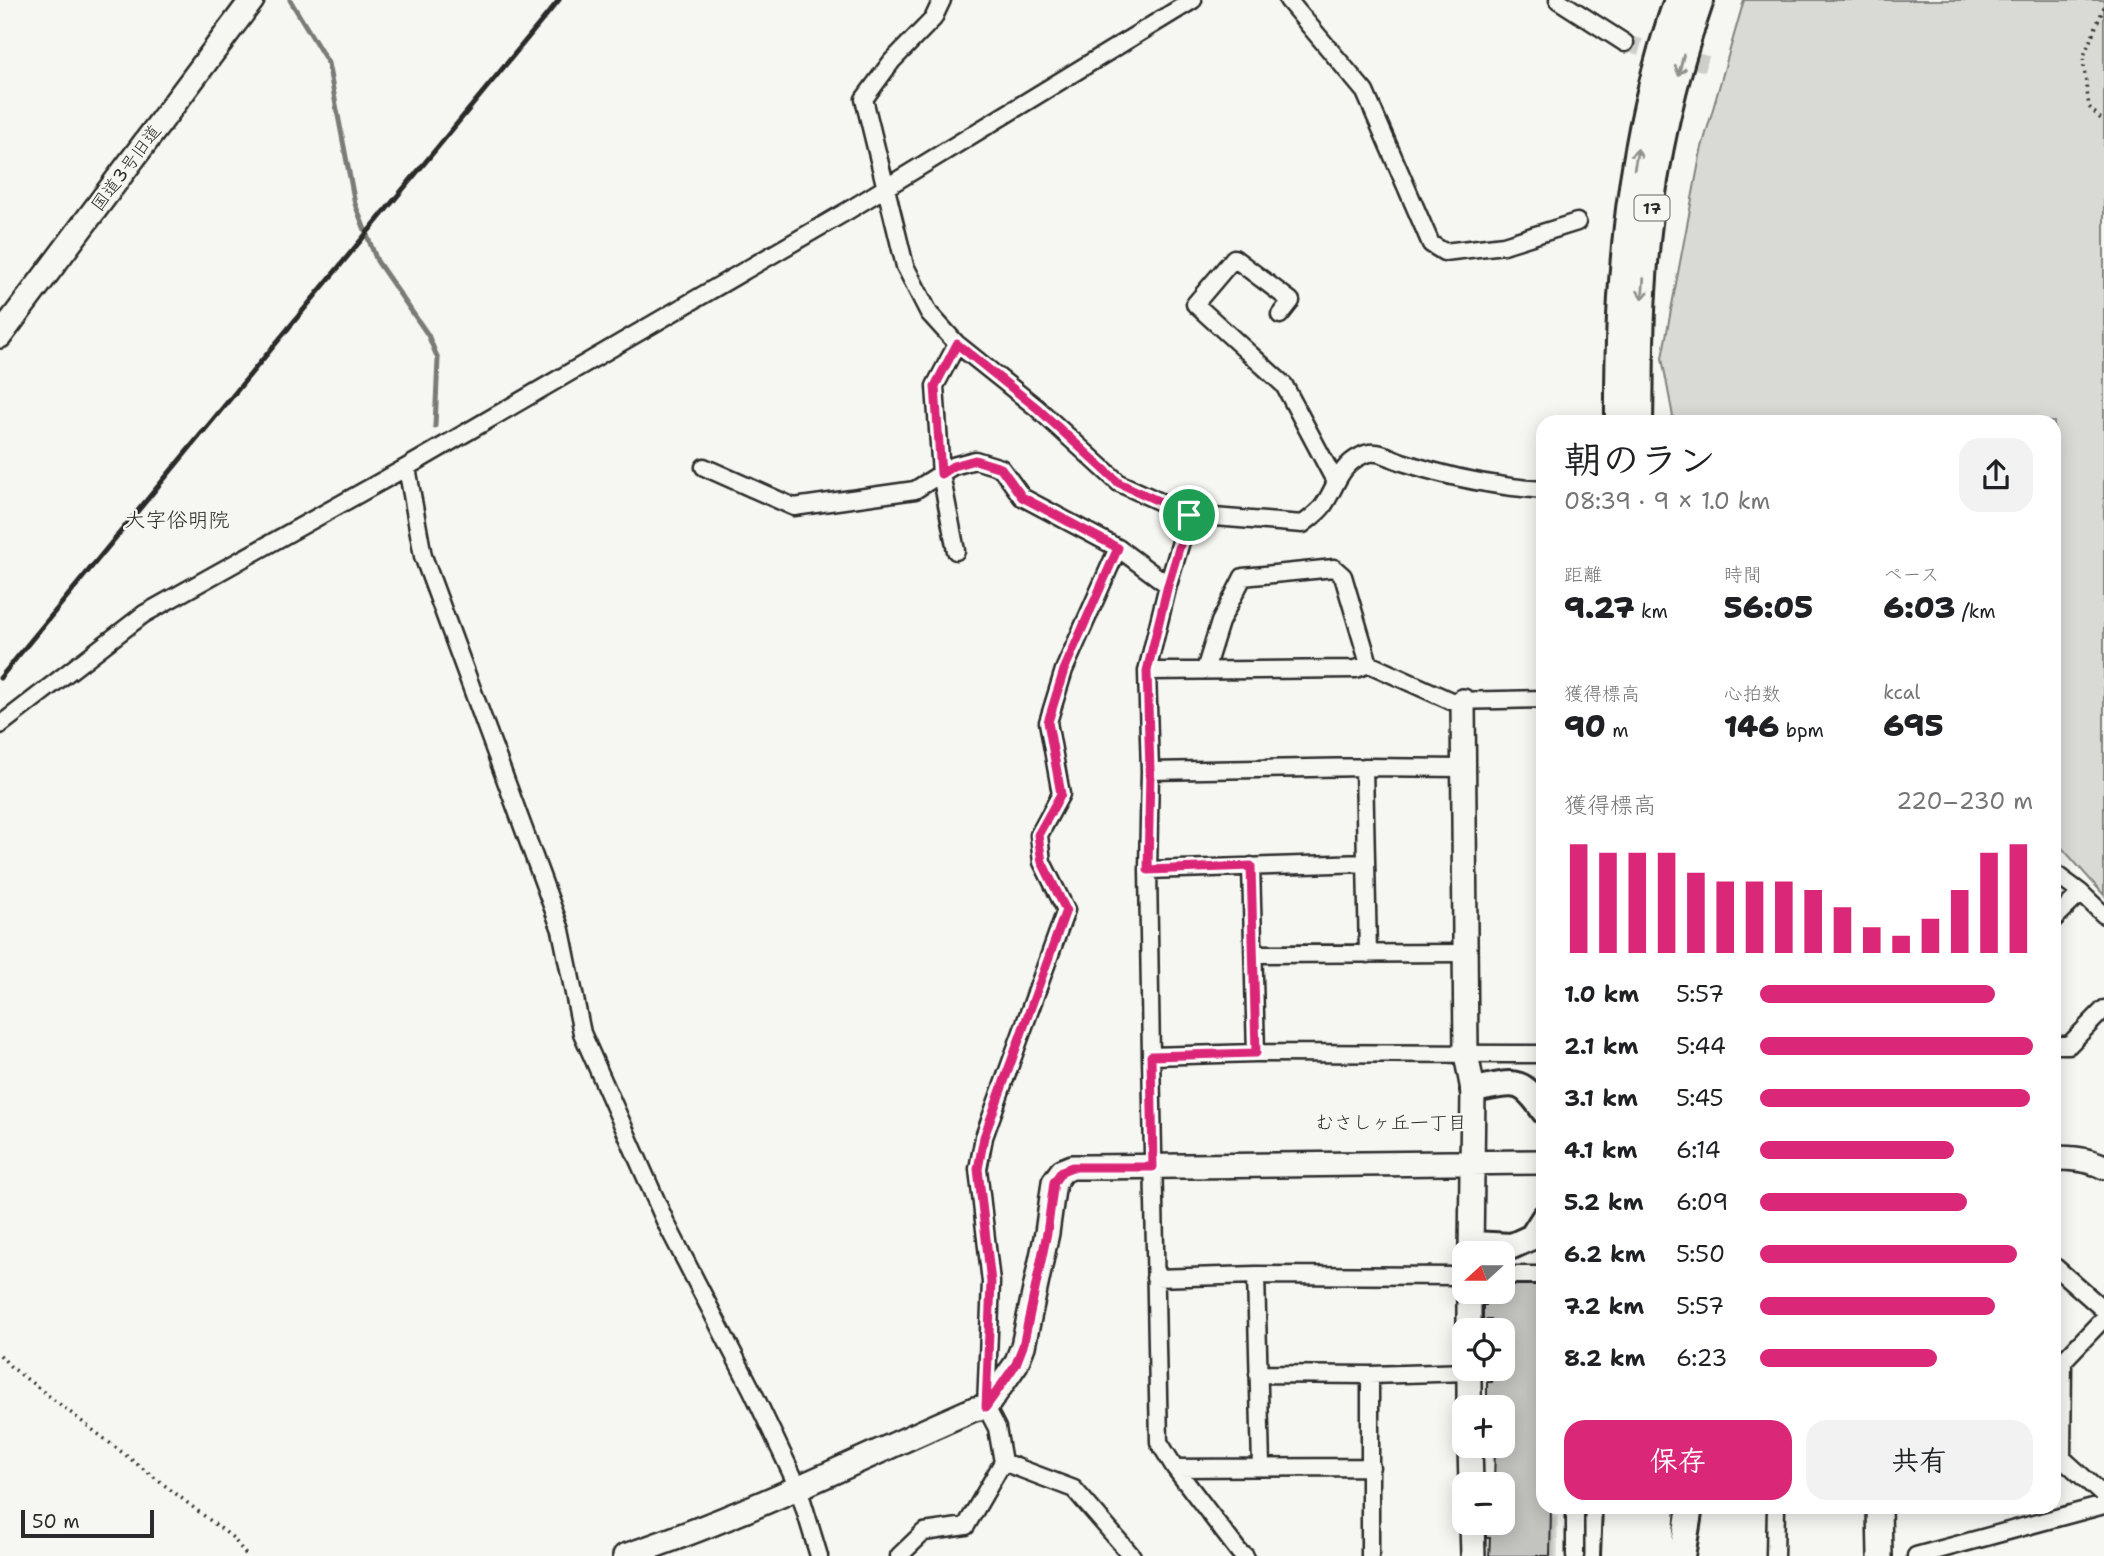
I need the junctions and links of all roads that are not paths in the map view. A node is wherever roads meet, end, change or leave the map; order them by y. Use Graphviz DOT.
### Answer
graph roads {
  1 [pos="252,0"];
  2 [pos="942,0"];
  3 [pos="1193,0"];
  4 [pos="1288,0"];
  5 [pos="1558,0"];
  6 [pos="1677,0"];
  7 [pos="1701,0"];
  8 [pos="1625,43"];
  9 [pos="885,189"];
  10 [pos="1577,222"];
  11 [pos="1280,315"];
  12 [pos="0,336"];
  13 [pos="957,344"];
  14 [pos="1618,415"];
  15 [pos="1640,415"];
  16 [pos="407,467"];
  17 [pos="704,467"];
  18 [pos="941,474"];
  19 [pos="1335,481"];
  20 [pos="1536,490"];
  21 [pos="1189,515"];
  22 [pos="1118,548"];
  23 [pos="956,551"];
  24 [pos="1168,585"];
  25 [pos="1369,664"];
  26 [pos="1205,670"];
  27 [pos="1147,671"];
  28 [pos="1536,699"];
  29 [pos="1463,701"];
  30 [pos="0,725"];
  31 [pos="1364,767"];
  32 [pos="1462,768"];
  33 [pos="1150,771"];
  34 [pos="1366,863"];
  35 [pos="1251,866"];
  36 [pos="1148,870"];
  37 [pos="2061,878"];
  38 [pos="2081,893"];
  39 [pos="2061,912"];
  40 [pos="2104,915"];
  41 [pos="1465,953"];
  42 [pos="1254,954"];
  43 [pos="1368,954"];
  44 [pos="2104,1009"];
  45 [pos="2061,1045"];
  46 [pos="1256,1053"];
  47 [pos="1466,1054"];
  48 [pos="1536,1054"];
  49 [pos="1151,1056"];
  50 [pos="1473,1090"];
  51 [pos="1536,1101"];
  52 [pos="2061,1158"];
  53 [pos="2101,1161"];
  54 [pos="1474,1162"];
  55 [pos="1536,1162"];
  56 [pos="1153,1167"];
  57 [pos="1536,1231"];
  58 [pos="1471,1241"];
  59 [pos="1516,1244"];
  60 [pos="2061,1272"];
  61 [pos="1256,1275"];
  62 [pos="1516,1275"];
  63 [pos="1536,1275"];
  64 [pos="1452,1276"];
  65 [pos="1155,1278"];
  66 [pos="2104,1310"];
  67 [pos="2104,1318"];
  68 [pos="2061,1359"];
  69 [pos="1452,1371"];
  70 [pos="1258,1374"];
  71 [pos="1370,1376"];
  72 [pos="986,1407"];
  73 [pos="2061,1460"];
  74 [pos="1003,1462"];
  75 [pos="1261,1466"];
  76 [pos="1371,1467"];
  77 [pos="1175,1468"];
  78 [pos="799,1487"];
  79 [pos="2104,1496"];
  80 [pos="2104,1505"];
  81 [pos="1575,1514"];
  82 [pos="1616,1514"];
  83 [pos="1639,1514"];
  84 [pos="1663,1514"];
  85 [pos="1689,1514"];
  86 [pos="1776,1514"];
  87 [pos="1879,1514"];
  88 [pos="1472,1535"];
  89 [pos="625,1556"];
  90 [pos="819,1556"];
  91 [pos="899,1556"];
  92 [pos="1132,1556"];
  93 [pos="1245,1556"];
  94 [pos="1370,1556"];
  95 [pos="1473,1556"];
  96 [pos="1575,1556"];
  97 [pos="1615,1556"];
  98 [pos="1635,1556"];
  99 [pos="1660,1556"];
  100 [pos="1682,1556"];
  101 [pos="1775,1556"];
  102 [pos="1880,1556"];
  103 [pos="1916,1556"];
  1 -- 12 [label="street, 国道3号旧道"];
  2 -- 9 [label="street"];
  3 -- 9 [label="street"];
  4 -- 10 [label="street"];
  5 -- 8 [label="street"];
  14 -- 6 [label="main road, 17, one-way"];
  7 -- 15 [label="main road, 17, one-way"];
  9 -- 13 [label="street"];
  9 -- 16 [label="street"];
  11 -- 19 [label="street"];
  13 -- 18 [label="street"];
  13 -- 21 [label="street"];
  16 -- 30 [label="street"];
  16 -- 78 [label="street"];
  17 -- 18 [label="street"];
  18 -- 22 [label="street"];
  18 -- 23 [label="street"];
  19 -- 20 [label="street"];
  19 -- 21 [label="street"];
  21 -- 24 [label="street"];
  22 -- 24 [label="street"];
  22 -- 72 [label="street"];
  24 -- 27 [label="street"];
  25 -- 26 [label="street"];
  25 -- 26 [label="street"];
  25 -- 29 [label="street"];
  26 -- 27 [label="street"];
  27 -- 33 [label="street"];
  28 -- 29 [label="street"];
  29 -- 32 [label="street"];
  31 -- 32 [label="street"];
  31 -- 33 [label="street"];
  31 -- 34 [label="street"];
  32 -- 41 [label="street"];
  33 -- 36 [label="street"];
  34 -- 35 [label="street"];
  34 -- 43 [label="street"];
  35 -- 36 [label="street"];
  35 -- 42 [label="street"];
  36 -- 49 [label="street"];
  37 -- 38 [label="street"];
  38 -- 39 [label="street"];
  38 -- 40 [label="street"];
  41 -- 43 [label="street"];
  41 -- 47 [label="street"];
  42 -- 43 [label="street"];
  42 -- 46 [label="street"];
  44 -- 45 [label="street"];
  46 -- 47 [label="street"];
  46 -- 49 [label="street"];
  47 -- 48 [label="street"];
  47 -- 50 [label="street"];
  49 -- 56 [label="street"];
  50 -- 51 [label="main road"];
  50 -- 54 [label="street"];
  52 -- 53 [label="street"];
  54 -- 55 [label="street"];
  54 -- 56 [label="street"];
  54 -- 58 [label="street"];
  56 -- 65 [label="street"];
  56 -- 72 [label="street"];
  57 -- 59 [label="main road"];
  60 -- 66 [label="street"];
  61 -- 64 [label="street"];
  61 -- 65 [label="street"];
  61 -- 70 [label="street"];
  62 -- 63 [label="street"];
  65 -- 77 [label="street"];
  67 -- 68 [label="street"];
  69 -- 71 [label="street"];
  70 -- 71 [label="street"];
  70 -- 75 [label="street"];
  71 -- 76 [label="street"];
  72 -- 74 [label="street"];
  72 -- 78 [label="street"];
  73 -- 79 [label="street"];
  74 -- 91 [label="street"];
  74 -- 92 [label="street"];
  75 -- 76 [label="street"];
  75 -- 77 [label="street"];
  76 -- 94 [label="street"];
  77 -- 93 [label="street"];
  78 -- 89 [label="street"];
  78 -- 90 [label="street"];
  80 -- 103 [label="street"];
  81 -- 96 [label="street"];
  82 -- 97 [label="main road"];
  83 -- 98 [label="main road"];
  84 -- 99 [label="main road"];
  85 -- 100 [label="main road"];
  86 -- 101 [label="street"];
  87 -- 102 [label="street"];
  88 -- 95 [label="street"];
}
